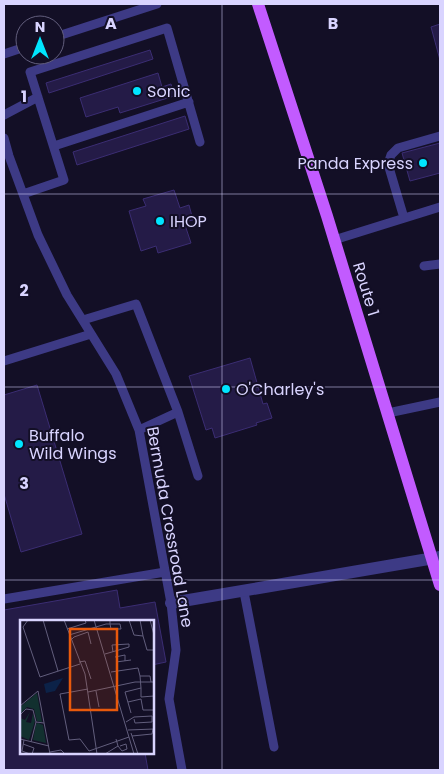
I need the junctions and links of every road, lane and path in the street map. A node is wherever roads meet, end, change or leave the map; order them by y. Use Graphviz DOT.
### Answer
graph roads {
  1 [pos="157,4"];
  2 [pos="258,4"];
  3 [pos="65,34"];
  4 [pos="38,97"];
  5 [pos="188,102"];
  6 [pos="4,115"];
  7 [pos="440,136"];
  8 [pos="4,138"];
  9 [pos="200,142"];
  10 [pos="54,146"];
  11 [pos="23,194"];
  12 [pos="440,207"];
  13 [pos="404,218"];
  14 [pos="334,240"];
  15 [pos="440,264"];
  16 [pos="424,266"];
  17 [pos="83,320"];
  18 [pos="91,334"];
  19 [pos="4,361"];
  20 [pos="440,402"];
  21 [pos="178,412"];
  22 [pos="388,413"];
  23 [pos="139,430"];
  24 [pos="198,476"];
  25 [pos="436,558"];
  26 [pos="165,572"];
  27 [pos="440,585"];
  28 [pos="244,592"];
  29 [pos="4,599"];
  30 [pos="171,603"];
  31 [pos="274,747"];
  32 [pos="182,770"];
  1 -- 3 [label="lane"];
  2 -- 14 [label="main road, Route 1"];
  4 -- 5 [label="lane"];
  4 -- 6 [label="lane"];
  4 -- 10 [label="lane"];
  5 -- 9 [label="lane"];
  5 -- 10 [label="lane"];
  7 -- 13 [label="lane"];
  8 -- 11 [label="lane, Bermuda Crossroad Lane"];
  10 -- 11 [label="lane"];
  11 -- 17 [label="lane, Bermuda Crossroad Lane"];
  12 -- 13 [label="lane"];
  13 -- 14 [label="lane"];
  14 -- 22 [label="main road, Route 1"];
  15 -- 16 [label="lane"];
  17 -- 18 [label="lane, Bermuda Crossroad Lane"];
  17 -- 21 [label="lane"];
  18 -- 19 [label="lane"];
  18 -- 23 [label="lane, Bermuda Crossroad Lane"];
  20 -- 22 [label="lane"];
  21 -- 23 [label="lane"];
  21 -- 24 [label="lane"];
  22 -- 25 [label="main road, Route 1"];
  23 -- 26 [label="lane, Bermuda Crossroad Lane"];
  25 -- 27 [label="main road, Route 1"];
  25 -- 28 [label="street"];
  26 -- 29 [label="lane"];
  26 -- 30 [label="lane, Bermuda Crossroad Lane"];
  28 -- 30 [label="street"];
  28 -- 31 [label="lane"];
  30 -- 32 [label="lane, Bermuda Crossroad Lane"];
}
